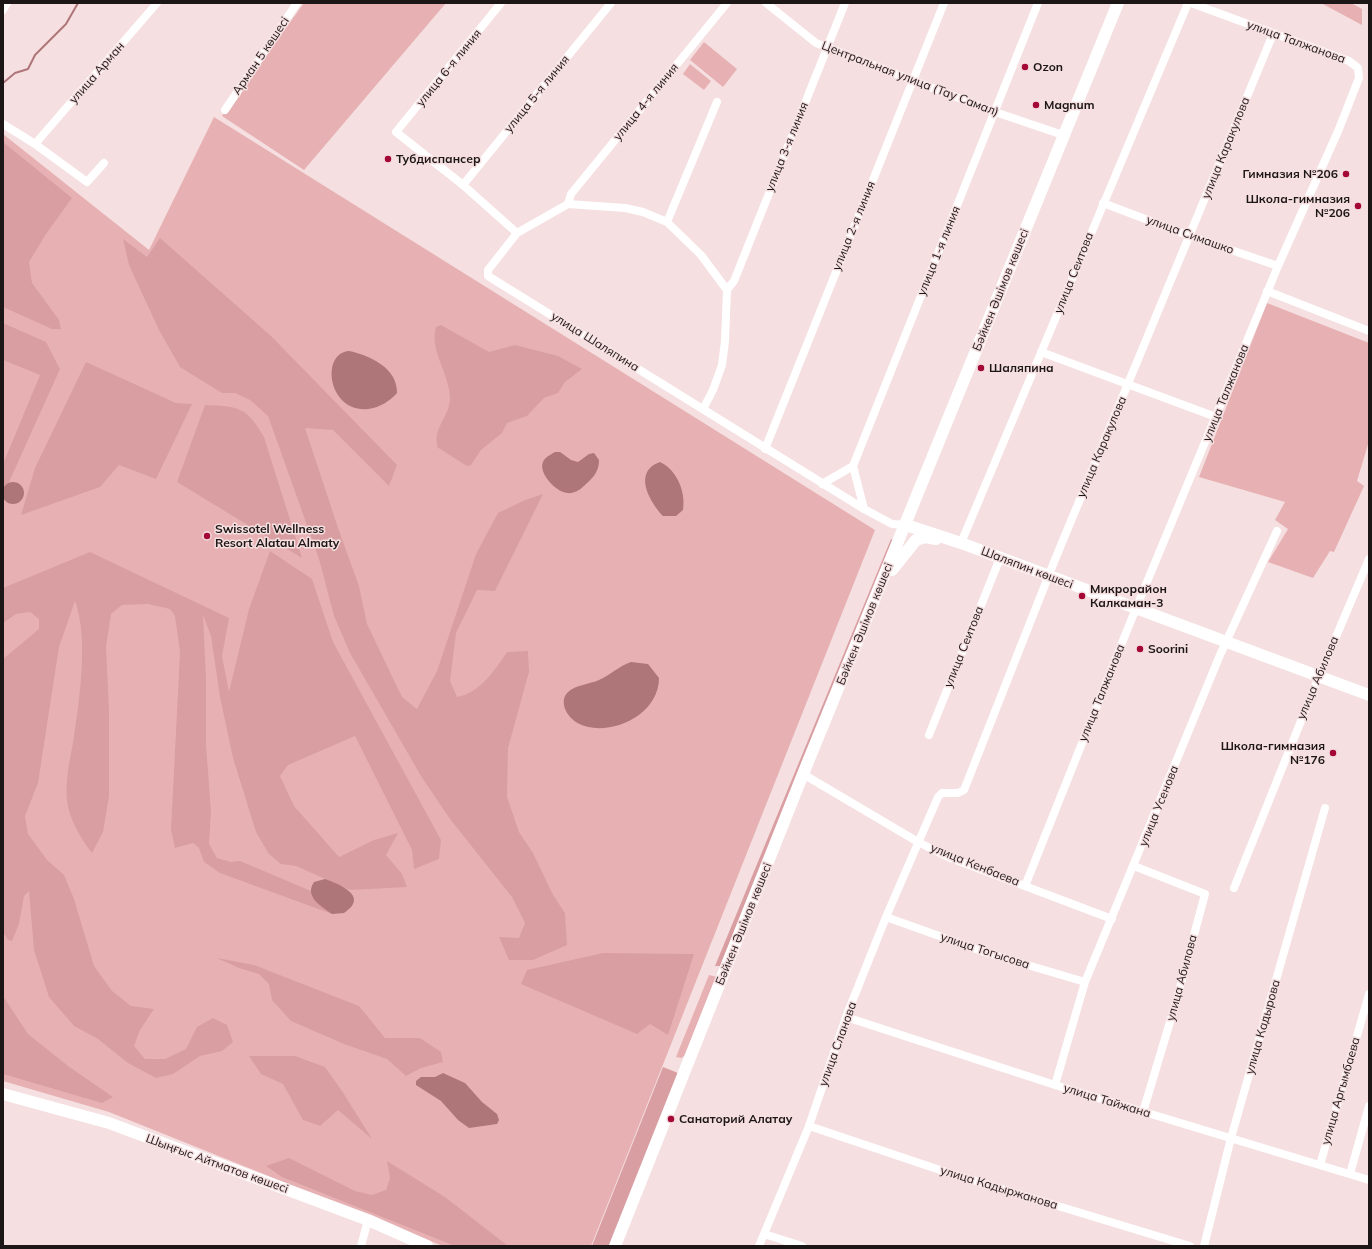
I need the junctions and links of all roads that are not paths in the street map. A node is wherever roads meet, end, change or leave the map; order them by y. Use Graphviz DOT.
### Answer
graph roads {
  1 [pos="8,3"];
  2 [pos="157,3"];
  3 [pos="296,3"];
  4 [pos="501,3"];
  5 [pos="611,3"];
  6 [pos="727,3"];
  7 [pos="766,3"];
  8 [pos="845,3"];
  9 [pos="944,3"];
  10 [pos="1038,3"];
  11 [pos="1118,3"];
  12 [pos="1189,3"];
  13 [pos="3,10"];
  14 [pos="1273,34"];
  15 [pos="827,47"];
  16 [pos="912,81"];
  17 [pos="717,102"];
  18 [pos="225,110"];
  19 [pos="995,112"];
  20 [pos="3,124"];
  21 [pos="1063,135"];
  22 [pos="36,143"];
  23 [pos="104,163"];
  24 [pos="463,186"];
  25 [pos="1103,203"];
  26 [pos="568,204"];
  27 [pos="667,222"];
  28 [pos="517,233"];
  29 [pos="1190,236"];
  30 [pos="1278,266"];
  31 [pos="727,290"];
  32 [pos="1268,291"];
  33 [pos="1369,331"];
  34 [pos="1041,352"];
  35 [pos="1129,384"];
  36 [pos="703,409"];
  37 [pos="1216,417"];
  38 [pos="765,448"];
  39 [pos="852,466"];
  40 [pos="822,484"];
  41 [pos="864,510"];
  42 [pos="906,525"];
  43 [pos="1277,531"];
  44 [pos="961,543"];
  45 [pos="1000,558"];
  46 [pos="1369,559"];
  47 [pos="1048,577"];
  48 [pos="880,586"];
  49 [pos="1136,609"];
  50 [pos="1227,641"];
  51 [pos="1319,677"];
  52 [pos="1369,695"];
  53 [pos="929,735"];
  54 [pos="803,774"];
  55 [pos="1325,808"];
  56 [pos="918,842"];
  57 [pos="1134,866"];
  58 [pos="1025,886"];
  59 [pos="1234,888"];
  60 [pos="886,917"];
  61 [pos="1112,919"];
  62 [pos="1085,982"];
  63 [pos="1369,994"];
  64 [pos="846,1018"];
  65 [pos="1055,1085"];
  66 [pos="3,1094"];
  67 [pos="1369,1106"];
  68 [pos="1143,1112"];
  69 [pos="808,1126"];
  70 [pos="1231,1138"];
  71 [pos="1320,1165"];
  72 [pos="1350,1174"];
  73 [pos="1369,1180"];
  74 [pos="368,1220"];
  75 [pos="764,1234"];
  76 [pos="361,1246"];
  77 [pos="427,1246"];
  78 [pos="615,1246"];
  79 [pos="759,1246"];
  80 [pos="802,1246"];
  81 [pos="1190,1246"];
  82 [pos="1204,1246"];
  1 -- 13 [label="street"];
  2 -- 22 [label="street, улица Арман"];
  3 -- 18 [label="street, Арман 5 көшесі"];
  4 -- 24 [label="street, улица 6-я линия"];
  5 -- 24 [label="street, улица 5-я линия"];
  6 -- 26 [label="street, улица 4-я линия"];
  7 -- 15 [label="street, Центральная улица (Тау Самал)"];
  8 -- 15 [label="street, улица 3-я линия"];
  9 -- 16 [label="street, улица 2-я линия"];
  10 -- 19 [label="street, улица 1-я линия"];
  11 -- 21 [label="main road, Бәйкен Әшімов көшесі"];
  12 -- 14 [label="street, улица Талжанова"];
  12 -- 25 [label="street, улица Сеитова"];
  14 -- 29 [label="street, улица Каракулова"];
  14 -- 30 [label="street, улица Талжанова"];
  15 -- 16 [label="street, Центральная улица (Тау Самал)"];
  15 -- 31 [label="street, улица 3-я линия"];
  16 -- 19 [label="street, Центральная улица (Тау Самал)"];
  16 -- 38 [label="street, улица 2-я линия"];
  17 -- 27 [label="street"];
  19 -- 21 [label="street, Центральная улица (Тау Самал)"];
  19 -- 39 [label="street, улица 1-я линия"];
  20 -- 22 [label="street"];
  21 -- 42 [label="main road, Бәйкен Әшімов көшесі"];
  22 -- 23 [label="street"];
  24 -- 28 [label="street"];
  25 -- 29 [label="street, улица Симашко"];
  25 -- 34 [label="street, улица Сеитова"];
  26 -- 27 [label="street"];
  26 -- 28 [label="street"];
  27 -- 31 [label="street"];
  28 -- 36 [label="street, улица Шаляпина"];
  29 -- 30 [label="street, улица Симашко"];
  29 -- 35 [label="street, улица Каракулова"];
  30 -- 32 [label="street, улица Талжанова"];
  31 -- 36 [label="street"];
  32 -- 33 [label="street"];
  32 -- 37 [label="street, улица Талжанова"];
  34 -- 35 [label="street"];
  34 -- 44 [label="street, улица Сеитова"];
  35 -- 37 [label="street"];
  35 -- 47 [label="street, улица Каракулова"];
  36 -- 38 [label="street, Шаляпин көшесі"];
  37 -- 49 [label="street, улица Талжанова"];
  38 -- 40 [label="street, Шаляпин көшесі"];
  39 -- 40 [label="street"];
  39 -- 41 [label="street"];
  40 -- 41 [label="street, Шаляпин көшесі"];
  41 -- 42 [label="street, Шаляпин көшесі"];
  42 -- 44 [label="main road, Шаляпин көшесі"];
  42 -- 48 [label="main road, Бәйкен Әшімов көшесі"];
  43 -- 50 [label="street, улица Усенова"];
  44 -- 45 [label="main road, Шаляпин көшесі"];
  44 -- 48 [label="main road"];
  45 -- 47 [label="main road, Шаляпин көшесі"];
  45 -- 53 [label="street, улица Сеитова"];
  46 -- 51 [label="street, улица Абилова"];
  47 -- 49 [label="main road, Шаляпин көшесі"];
  47 -- 56 [label="street, улица Каракулова"];
  48 -- 54 [label="main road, Бәйкен Әшімов көшесі"];
  49 -- 50 [label="main road, Шаляпин көшесі"];
  49 -- 58 [label="street, улица Талжанова"];
  50 -- 51 [label="main road, Шаляпин көшесі"];
  50 -- 57 [label="street, улица Усенова"];
  51 -- 52 [label="main road, Шаляпин көшесі"];
  51 -- 59 [label="street, улица Абилова"];
  54 -- 56 [label="street, улица Кенбаева"];
  54 -- 78 [label="main road, Бәйкен Әшімов көшесі"];
  55 -- 70 [label="street, улица Кадырова"];
  56 -- 58 [label="street, улица Кенбаева"];
  56 -- 60 [label="street, улица Сланова"];
  57 -- 61 [label="street, улица Усенова"];
  57 -- 68 [label="street, улица Абилова"];
  58 -- 61 [label="street, улица Кенбаева"];
  60 -- 62 [label="street, улица Тогысова"];
  60 -- 64 [label="street, улица Сланова"];
  61 -- 62 [label="street, улица Усенова"];
  62 -- 65 [label="street, улица Усенова"];
  63 -- 71 [label="street, улица Аргымбаева"];
  64 -- 65 [label="street, улица Тайжана"];
  64 -- 69 [label="street, улица Сланова"];
  65 -- 68 [label="street, улица Тайжана"];
  66 -- 74 [label="main road, Шыңғыс Айтматов көшесі"];
  67 -- 72 [label="street"];
  68 -- 70 [label="street, улица Тайжана"];
  69 -- 75 [label="street, улица Сланова"];
  69 -- 81 [label="street, улица Кадыржанова"];
  70 -- 71 [label="street, улица Тайжана"];
  70 -- 82 [label="street, улица Кадырова"];
  71 -- 72 [label="street, улица Тайжана"];
  72 -- 73 [label="street, улица Тайжана"];
  74 -- 76 [label="street"];
  74 -- 77 [label="main road, Шыңғыс Айтматов көшесі"];
  75 -- 79 [label="street, улица Сланова"];
  75 -- 80 [label="street"];
}
